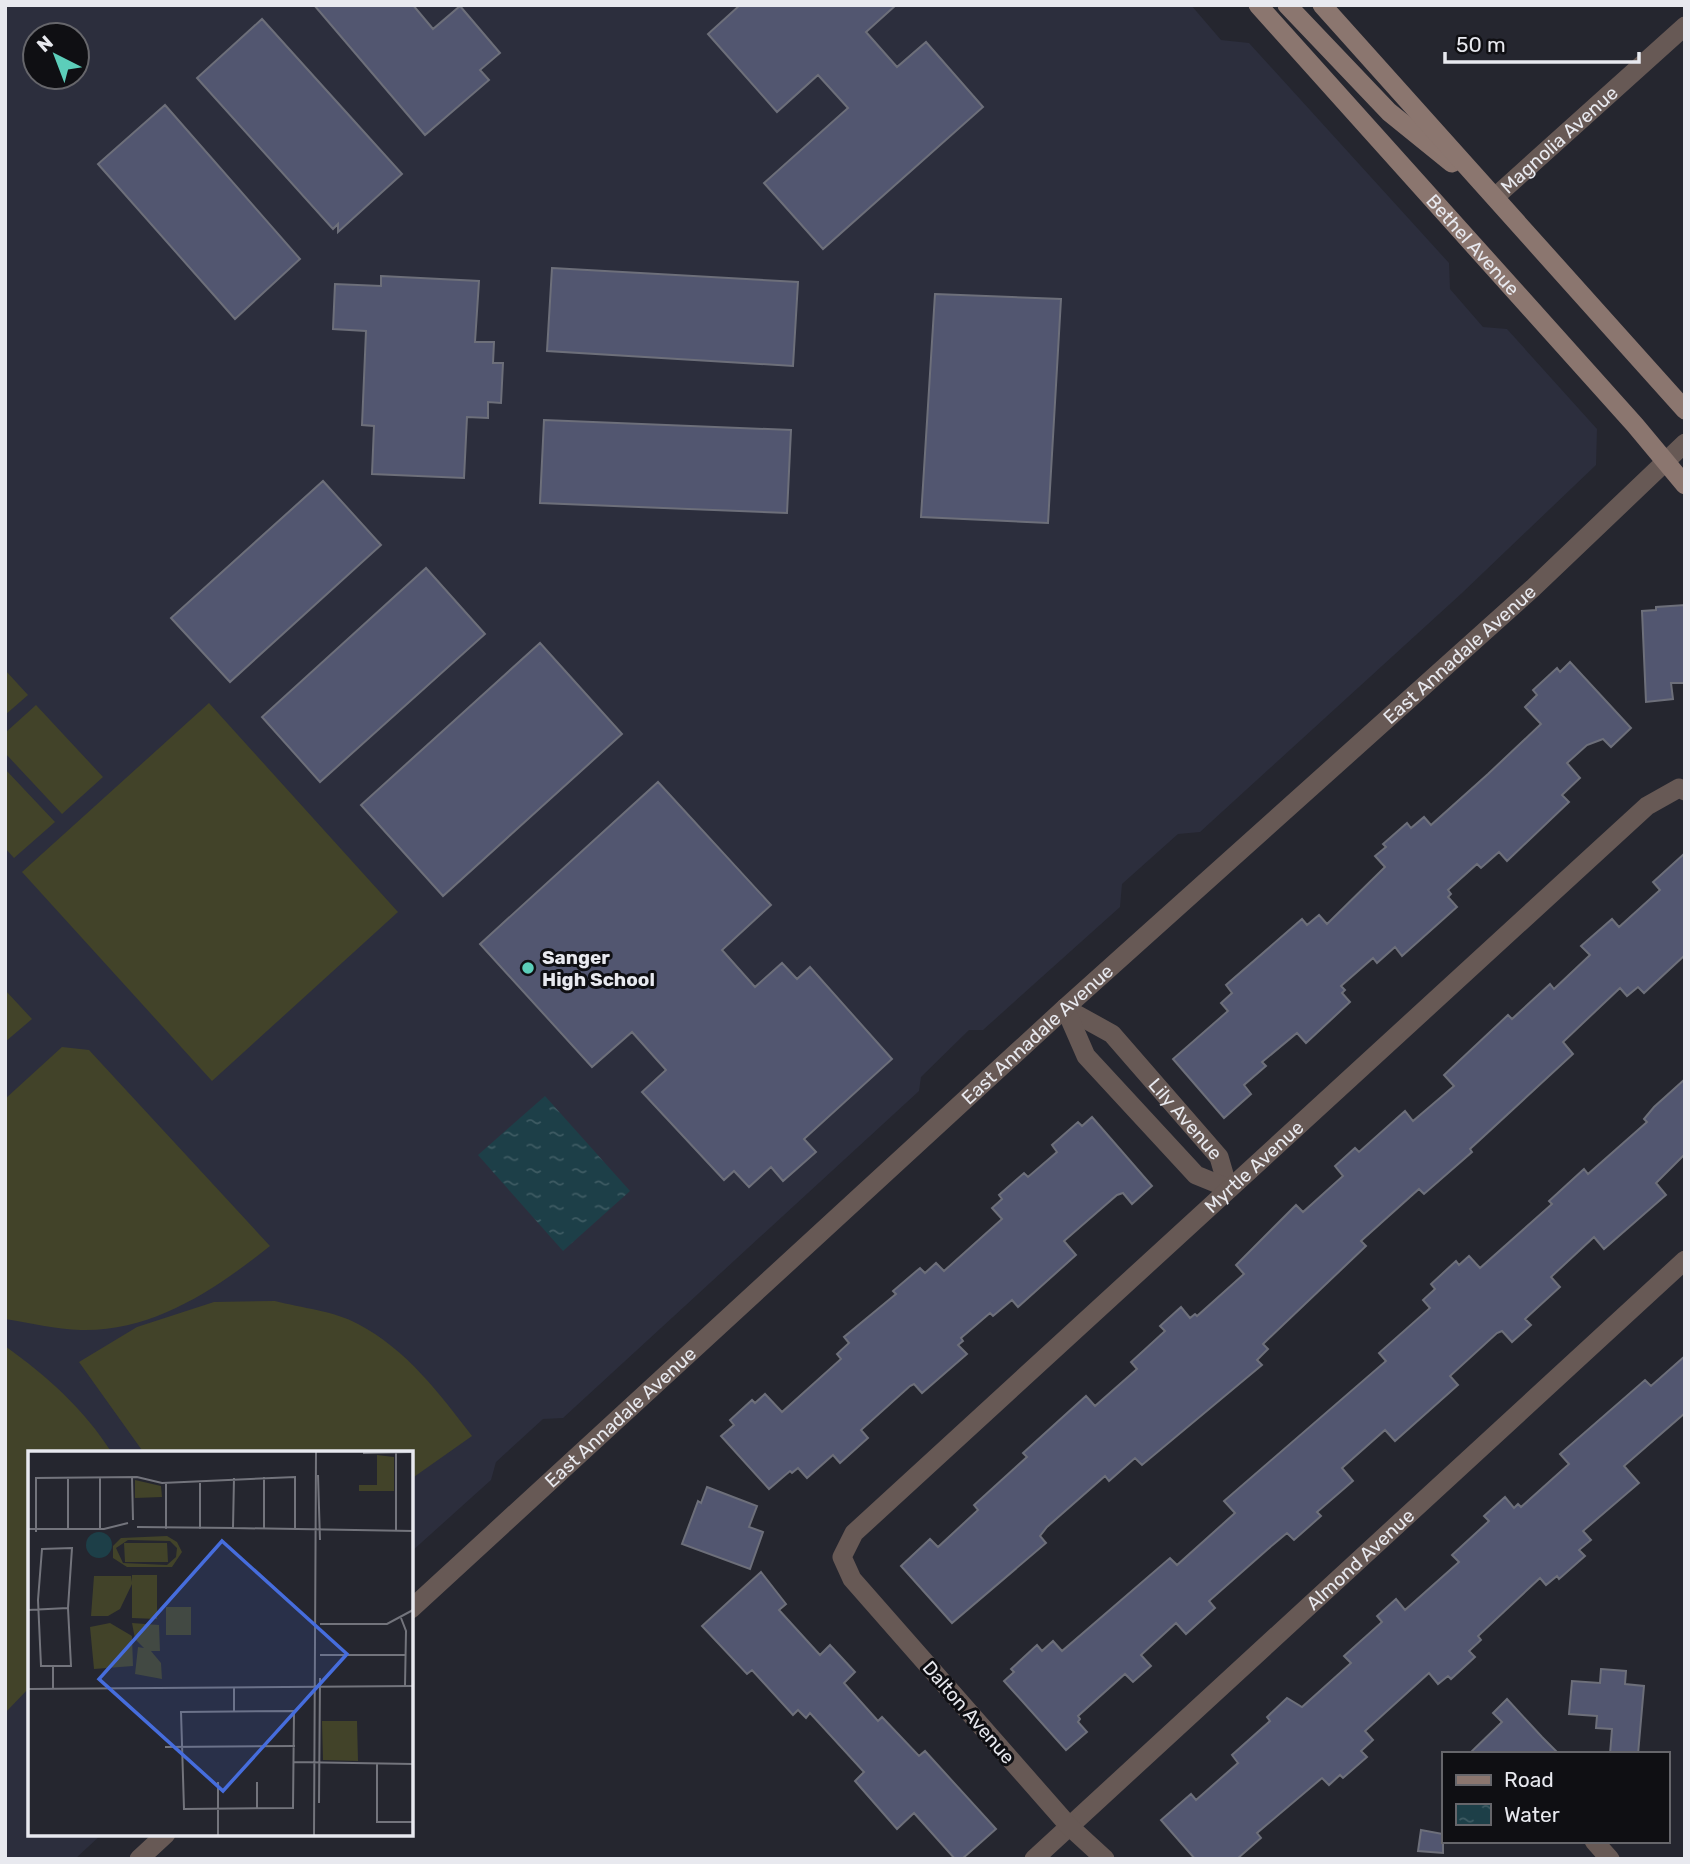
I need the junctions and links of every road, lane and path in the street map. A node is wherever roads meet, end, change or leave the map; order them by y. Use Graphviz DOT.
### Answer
graph roads {
  1 [pos="1258,5"];
  2 [pos="1287,5"];
  3 [pos="1322,5"];
  4 [pos="1685,26"];
  5 [pos="1488,191"];
  6 [pos="1685,410"];
  7 [pos="1685,443"];
  8 [pos="1665,463"];
  9 [pos="1685,485"];
  10 [pos="1682,789"];
  11 [pos="1065,1009"];
  12 [pos="1228,1188"];
  13 [pos="1685,1260"];
  14 [pos="842,1558"];
  15 [pos="413,1607"];
  16 [pos="1069,1826"];
  17 [pos="164,1836"];
  18 [pos="1596,1843"];
  19 [pos="139,1859"];
  20 [pos="1034,1859"];
  21 [pos="1105,1859"];
  22 [pos="1610,1859"];
  1 -- 8 [label="main road, Bethel Avenue"];
  2 -- 5 [label="main road"];
  3 -- 5 [label="main road"];
  4 -- 5 [label="street, Magnolia Avenue"];
  5 -- 6 [label="main road"];
  7 -- 8 [label="street, East Annadale Avenue"];
  8 -- 9 [label="main road, Bethel Avenue"];
  8 -- 11 [label="street, East Annadale Avenue"];
  10 -- 12 [label="street, Myrtle Avenue"];
  11 -- 12 [label="street, Lily Avenue"];
  11 -- 12 [label="street, Lily Avenue"];
  11 -- 15 [label="street, East Annadale Avenue"];
  12 -- 14 [label="street, Myrtle Avenue"];
  13 -- 16 [label="street, Almond Avenue"];
  14 -- 16 [label="street, Dalton Avenue"];
  16 -- 20 [label="street, Almond Avenue"];
  16 -- 21 [label="street, Dalton Avenue"];
  17 -- 19 [label="street"];
  18 -- 22 [label="street"];
}
